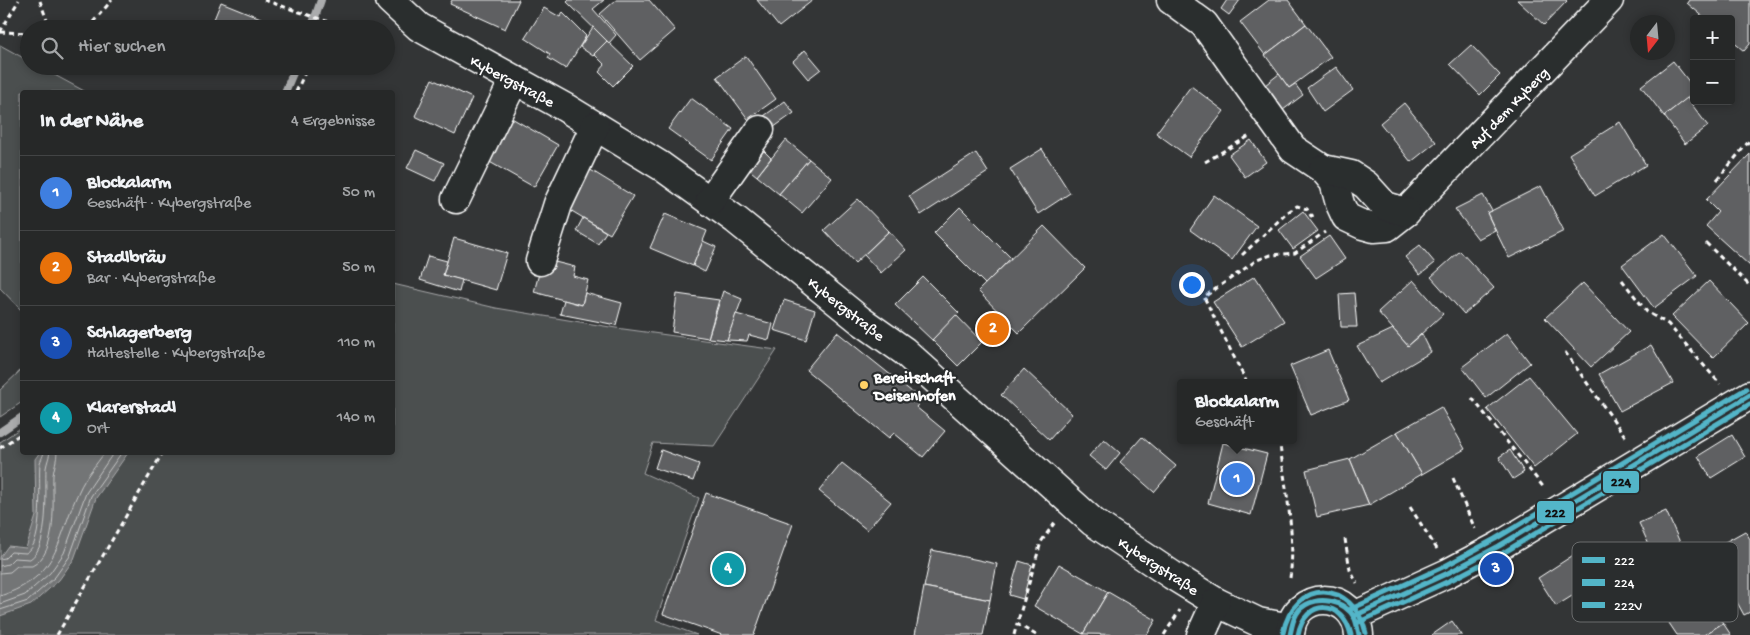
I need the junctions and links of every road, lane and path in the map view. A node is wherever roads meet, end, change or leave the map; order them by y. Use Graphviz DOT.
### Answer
graph roads {
  1 [pos="19,0"];
  2 [pos="112,0"];
  3 [pos="264,0"];
  4 [pos="390,0"];
  5 [pos="1172,0"];
  6 [pos="1609,0"];
  7 [pos="40,1"];
  8 [pos="47,20"];
  9 [pos="95,20"];
  10 [pos="321,20"];
  11 [pos="0,32"];
  12 [pos="20,33"];
  13 [pos="304,75"];
  14 [pos="514,80"];
  15 [pos="297,90"];
  16 [pos="594,126"];
  17 [pos="760,130"];
  18 [pos="1255,139"];
  19 [pos="1750,140"];
  20 [pos="1204,162"];
  21 [pos="1323,169"];
  22 [pos="1717,180"];
  23 [pos="456,199"];
  24 [pos="710,201"];
  25 [pos="1307,209"];
  26 [pos="1406,212"];
  27 [pos="1346,217"];
  28 [pos="1706,243"];
  29 [pos="1242,255"];
  30 [pos="540,261"];
  31 [pos="1622,280"];
  32 [pos="1750,286"];
  33 [pos="1565,352"];
  34 [pos="1714,377"];
  35 [pos="1245,379"];
  36 [pos="1750,396"];
  37 [pos="1472,398"];
  38 [pos="20,434"];
  39 [pos="1628,440"];
  40 [pos="1279,444"];
  41 [pos="0,448"];
  42 [pos="162,455"];
  43 [pos="1453,478"];
  44 [pos="1545,489"];
  45 [pos="1069,501"];
  46 [pos="1410,507"];
  47 [pos="1345,539"];
  48 [pos="1439,552"];
  49 [pos="1486,553"];
  50 [pos="1350,570"];
  51 [pos="1290,578"];
  52 [pos="1216,602"];
  53 [pos="1017,624"];
  54 [pos="1356,626"];
  55 [pos="1290,632"];
  56 [pos="57,635"];
  57 [pos="1014,635"];
  58 [pos="1036,635"];
  59 [pos="1201,635"];
  1 -- 11 [label="path"];
  2 -- 9 [label="path"];
  3 -- 10 [label="path"];
  4 -- 14 [label="street, Kybergstraße"];
  5 -- 21 [label="street"];
  6 -- 26 [label="street, Auf dem Kyberg"];
  7 -- 8 [label="path"];
  11 -- 12 [label="path"];
  13 -- 15 [label="path"];
  14 -- 16 [label="street, Kybergstraße"];
  14 -- 23 [label="street"];
  16 -- 24 [label="street, Kybergstraße"];
  16 -- 30 [label="street"];
  17 -- 24 [label="street"];
  18 -- 20 [label="path"];
  19 -- 22 [label="path"];
  21 -- 26 [label="street"];
  21 -- 27 [label="street"];
  24 -- 45 [label="street, Kybergstraße"];
  25 -- 29 [label="path"];
  26 -- 27 [label="street, Auf dem Kyberg"];
  27 -- 35 [label="path"];
  28 -- 32 [label="path"];
  31 -- 34 [label="path"];
  33 -- 39 [label="path"];
  36 -- 49 [label="street, Kybergstraße"];
  37 -- 44 [label="path"];
  38 -- 41 [label="path"];
  40 -- 51 [label="path"];
  42 -- 56 [label="path"];
  43 -- 49 [label="path"];
  45 -- 52 [label="street, Kybergstraße"];
  45 -- 53 [label="path"];
  46 -- 48 [label="path"];
  47 -- 50 [label="path"];
  49 -- 54 [label="street, Kybergstraße"];
  52 -- 55 [label="street, Kybergstraße"];
  52 -- 59 [label="street"];
  53 -- 57 [label="path"];
  53 -- 58 [label="path"];
  54 -- 55 [label="street, Kybergstraße"];
}
